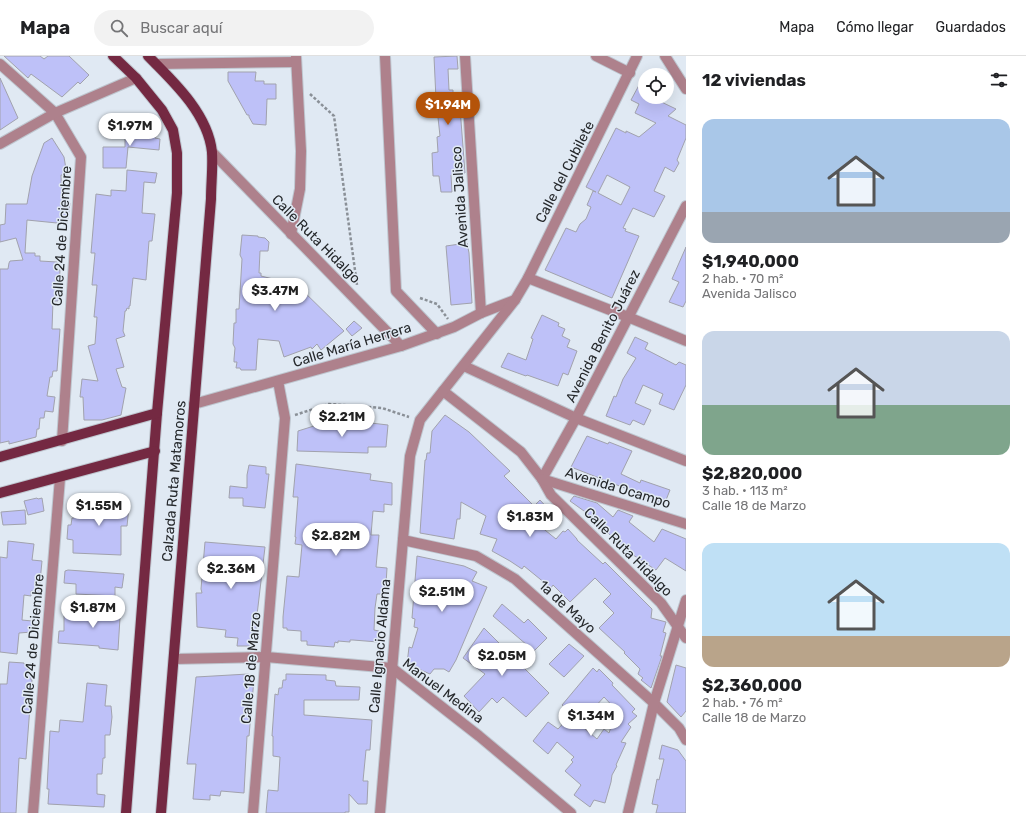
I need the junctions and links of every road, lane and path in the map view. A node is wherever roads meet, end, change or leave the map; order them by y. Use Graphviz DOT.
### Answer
graph roads {
  1 [pos="113,56"];
  2 [pos="148,56"];
  3 [pos="385,56"];
  4 [pos="465,56"];
  5 [pos="596,56"];
  6 [pos="637,56"];
  7 [pos="665,56"];
  8 [pos="296,59"];
  9 [pos="0,64"];
  10 [pos="156,64"];
  11 [pos="630,73"];
  12 [pos="136,78"];
  13 [pos="298,83"];
  14 [pos="686,89"];
  15 [pos="55,113"];
  16 [pos="0,144"];
  17 [pos="212,152"];
  18 [pos="686,206"];
  19 [pos="683,220"];
  20 [pos="291,234"];
  21 [pos="528,278"];
  22 [pos="417,297"];
  23 [pos="515,300"];
  24 [pos="360,303"];
  25 [pos="481,313"];
  26 [pos="628,317"];
  27 [pos="454,327"];
  28 [pos="437,334"];
  29 [pos="686,341"];
  30 [pos="401,346"];
  31 [pos="464,366"];
  32 [pos="278,381"];
  33 [pos="443,391"];
  34 [pos="194,404"];
  35 [pos="157,413"];
  36 [pos="285,418"];
  37 [pos="576,418"];
  38 [pos="420,420"];
  39 [pos="62,440"];
  40 [pos="155,452"];
  41 [pos="0,457"];
  42 [pos="686,461"];
  43 [pos="60,478"];
  44 [pos="542,479"];
  45 [pos="0,493"];
  46 [pos="686,524"];
  47 [pos="403,540"];
  48 [pos="686,600"];
  49 [pos="678,625"];
  50 [pos="686,638"];
  51 [pos="266,657"];
  52 [pos="174,659"];
  53 [pos="392,668"];
  54 [pos="654,703"];
  55 [pos="686,740"];
  56 [pos="33,813"];
  57 [pos="126,813"];
  58 [pos="160,813"];
  59 [pos="253,813"];
  60 [pos="380,813"];
  61 [pos="571,813"];
  62 [pos="628,813"];
  1 -- 12 [label="main road, Calzada Ruta Matamoros"];
  2 -- 10 [label="main road, Calzada Ruta Matamoros"];
  3 -- 28 [label="street"];
  4 -- 25 [label="street, Avenida Jalisco"];
  5 -- 11 [label="street"];
  6 -- 11 [label="street, Calle del Cubilete"];
  7 -- 14 [label="street"];
  8 -- 10 [label="street"];
  8 -- 13 [label="street"];
  9 -- 15 [label="street, Calle 24 de Diciembre"];
  10 -- 17 [label="main road, Calzada Ruta Matamoros"];
  11 -- 21 [label="street, Calle del Cubilete"];
  12 -- 15 [label="street"];
  12 -- 35 [label="main road, Calzada Ruta Matamoros"];
  13 -- 20 [label="street"];
  13 -- 24 [label="path"];
  15 -- 16 [label="street"];
  15 -- 39 [label="street, Calle 24 de Diciembre"];
  17 -- 20 [label="street, Calle Ruta Hidalgo"];
  17 -- 34 [label="main road, Calzada Ruta Matamoros"];
  18 -- 19 [label="street, Avenida Benito Juárez"];
  19 -- 26 [label="street, Avenida Benito Juárez"];
  20 -- 24 [label="street, Calle Ruta Hidalgo"];
  21 -- 23 [label="street, Calle del Cubilete"];
  21 -- 26 [label="street"];
  22 -- 27 [label="path"];
  23 -- 25 [label="street, Calle María Herrera"];
  23 -- 31 [label="street, Calle Ignacio Aldama"];
  24 -- 30 [label="street, Calle Ruta Hidalgo"];
  25 -- 27 [label="street, Calle María Herrera"];
  26 -- 29 [label="street"];
  26 -- 37 [label="street, Avenida Benito Juárez"];
  27 -- 28 [label="street, Calle María Herrera"];
  28 -- 30 [label="street, Calle María Herrera"];
  30 -- 32 [label="street, Calle María Herrera"];
  31 -- 33 [label="street, Calle Ignacio Aldama"];
  31 -- 37 [label="street"];
  32 -- 34 [label="street, Calle María Herrera"];
  32 -- 36 [label="street, Calle 18 de Marzo"];
  33 -- 38 [label="street, Calle Ignacio Aldama"];
  33 -- 44 [label="street, Calle Ruta Hidalgo"];
  34 -- 52 [label="main road, Calzada Ruta Matamoros"];
  35 -- 39 [label="main road"];
  35 -- 40 [label="main road, Calzada Ruta Matamoros"];
  36 -- 38 [label="path"];
  36 -- 51 [label="street, Calle 18 de Marzo"];
  37 -- 42 [label="street"];
  37 -- 44 [label="street, Avenida Benito Juárez"];
  38 -- 47 [label="street, Calle Ignacio Aldama"];
  39 -- 41 [label="main road"];
  40 -- 43 [label="main road"];
  40 -- 57 [label="main road, Calzada Ruta Matamoros"];
  43 -- 45 [label="main road"];
  43 -- 56 [label="street, Calle 24 de Diciembre"];
  44 -- 46 [label="street, Avenida Ocampo"];
  44 -- 49 [label="street, Calle Ruta Hidalgo"];
  47 -- 53 [label="street, Calle Ignacio Aldama"];
  47 -- 54 [label="street, 1a de Mayo"];
  48 -- 49 [label="street"];
  49 -- 50 [label="street, Calle Ruta Hidalgo"];
  49 -- 54 [label="street"];
  51 -- 52 [label="street, Manuel Medina"];
  51 -- 53 [label="street, Manuel Medina"];
  51 -- 59 [label="street, Calle 18 de Marzo"];
  52 -- 58 [label="main road, Calzada Ruta Matamoros"];
  53 -- 60 [label="street, Calle Ignacio Aldama"];
  53 -- 61 [label="street, Manuel Medina"];
  54 -- 55 [label="street, 1a de Mayo"];
  54 -- 62 [label="street"];
}
